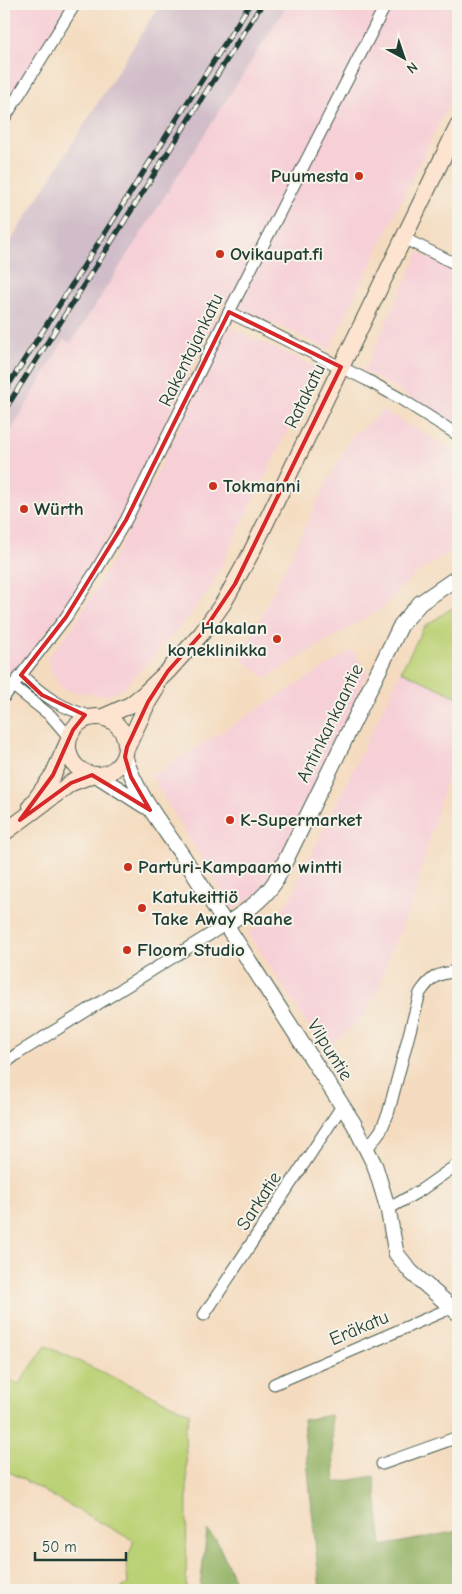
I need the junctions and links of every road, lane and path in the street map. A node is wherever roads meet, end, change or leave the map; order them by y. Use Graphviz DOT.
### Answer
graph roads {
  1 [pos="75,4"];
  2 [pos="386,4"];
  3 [pos="4,119"];
  4 [pos="458,126"];
  5 [pos="403,238"];
  6 [pos="458,265"];
  7 [pos="229,312"];
  8 [pos="341,367"];
  9 [pos="458,435"];
  10 [pos="458,577"];
  11 [pos="168,671"];
  12 [pos="21,675"];
  13 [pos="12,686"];
  14 [pos="4,697"];
  15 [pos="98,717"];
  16 [pos="69,739"];
  17 [pos="126,752"];
  18 [pos="95,775"];
  19 [pos="150,810"];
  20 [pos="20,820"];
  21 [pos="4,833"];
  22 [pos="225,925"];
  23 [pos="458,971"];
  24 [pos="4,1064"];
  25 [pos="342,1106"];
  26 [pos="368,1149"];
  27 [pos="458,1164"];
  28 [pos="388,1209"];
  29 [pos="456,1309"];
  30 [pos="204,1315"];
  31 [pos="274,1384"];
  32 [pos="458,1438"];
  33 [pos="382,1464"];
  1 -- 3 [label="street"];
  2 -- 7 [label="street, Rakentajankatu"];
  4 -- 5 [label="main road, Ratakatu"];
  5 -- 6 [label="street"];
  5 -- 8 [label="main road, Ratakatu"];
  7 -- 8 [label="street"];
  7 -- 12 [label="street, Rakentajankatu"];
  8 -- 9 [label="street"];
  8 -- 11 [label="main road, Ratakatu"];
  10 -- 22 [label="street, Antinkankaantie"];
  11 -- 15 [label="main road, Ratakatu"];
  11 -- 17 [label="main road, Ratakatu"];
  12 -- 13 [label="street, Rakentajankatu"];
  12 -- 15 [label="street"];
  13 -- 14 [label="street, Rakentajankatu"];
  13 -- 16 [label="street"];
  15 -- 16 [label="main road"];
  15 -- 17 [label="main road"];
  16 -- 18 [label="main road"];
  16 -- 20 [label="main road"];
  17 -- 18 [label="main road"];
  17 -- 19 [label="street, Vilpuntie"];
  18 -- 19 [label="street, Vilpuntie"];
  18 -- 20 [label="main road"];
  19 -- 22 [label="street, Vilpuntie"];
  20 -- 21 [label="main road"];
  22 -- 24 [label="street, Antinkankaantie"];
  22 -- 25 [label="street, Vilpuntie"];
  23 -- 26 [label="street"];
  25 -- 26 [label="street, Vilpuntie"];
  25 -- 30 [label="street, Sarkatie"];
  26 -- 28 [label="street, Vilpuntie"];
  27 -- 28 [label="street"];
  28 -- 29 [label="street, Vilpuntie"];
  29 -- 31 [label="street, Eräkatu"];
  32 -- 33 [label="street"];
}
